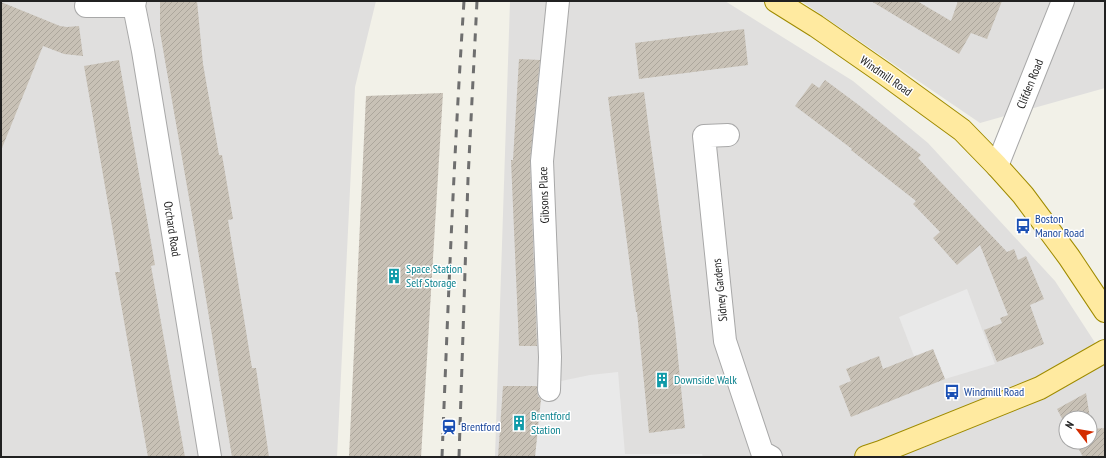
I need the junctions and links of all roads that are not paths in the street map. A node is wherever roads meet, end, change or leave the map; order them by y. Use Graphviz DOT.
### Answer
graph roads {
  1 [pos="558,1"];
  2 [pos="776,1"];
  3 [pos="1063,1"];
  4 [pos="134,3"];
  5 [pos="86,6"];
  6 [pos="728,135"];
  7 [pos="997,166"];
  8 [pos="1105,311"];
  9 [pos="1105,351"];
  10 [pos="549,390"];
  11 [pos="210,457"];
  12 [pos="771,457"];
  13 [pos="866,457"];
  1 -- 10 [label="street, Gibsons Place"];
  2 -- 7 [label="main road, Windmill Road"];
  3 -- 7 [label="street, Clifden Road"];
  4 -- 5 [label="street"];
  4 -- 11 [label="street, Orchard Road"];
  6 -- 12 [label="street, Sidney Gardens"];
  7 -- 8 [label="main road, Windmill Road"];
  9 -- 13 [label="main road"];
}
